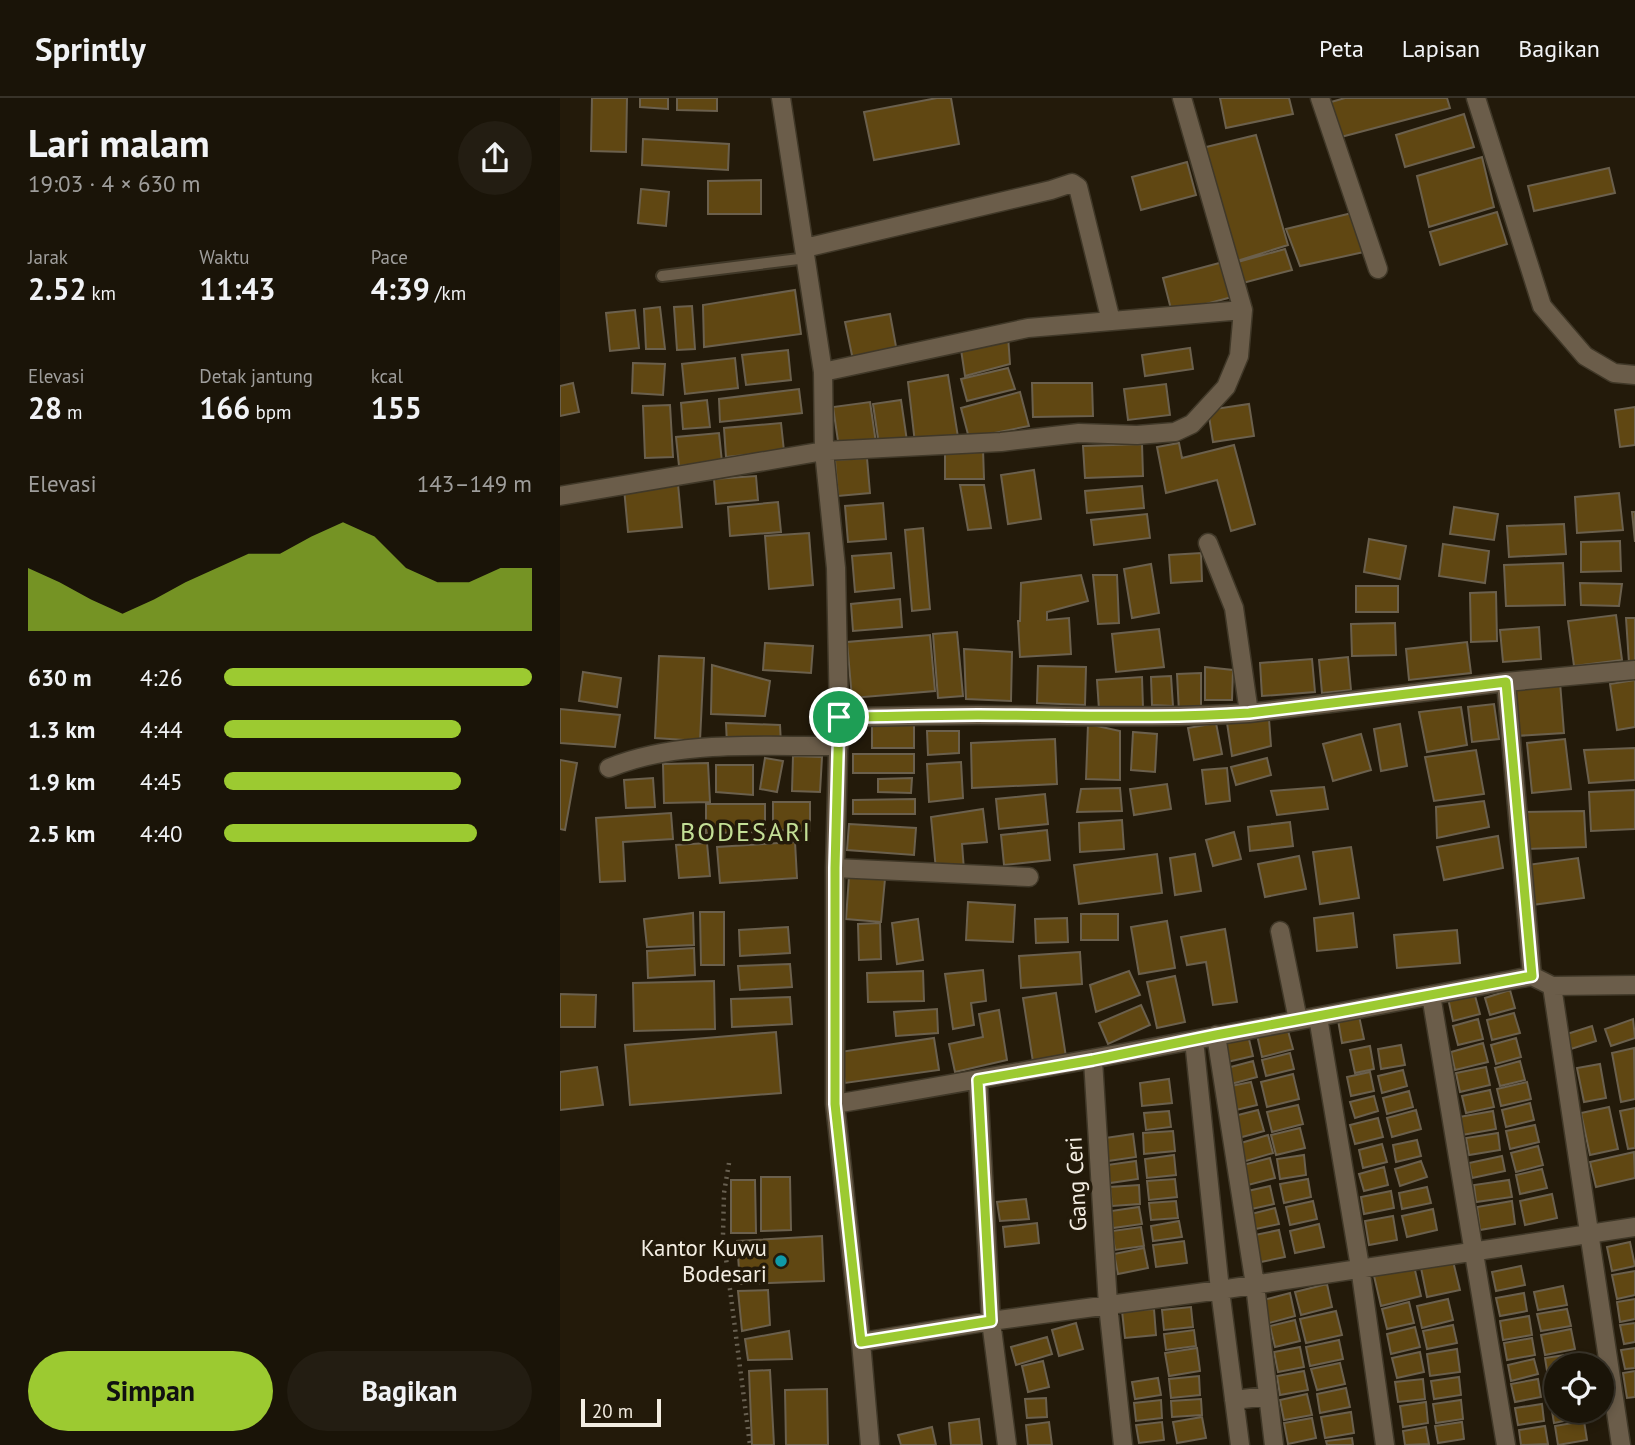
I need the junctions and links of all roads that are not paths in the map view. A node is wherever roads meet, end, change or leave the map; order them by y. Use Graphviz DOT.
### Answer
graph roads {
  1 [pos="781,98"];
  2 [pos="1182,98"];
  3 [pos="1320,98"];
  4 [pos="1476,98"];
  5 [pos="806,253"];
  6 [pos="1378,270"];
  7 [pos="662,276"];
  8 [pos="1243,310"];
  9 [pos="1111,321"];
  10 [pos="823,372"];
  11 [pos="1635,375"];
  12 [pos="824,451"];
  13 [pos="560,496"];
  14 [pos="1208,543"];
  15 [pos="1635,670"];
  16 [pos="1506,682"];
  17 [pos="1249,713"];
  18 [pos="839,717"];
  19 [pos="839,746"];
  20 [pos="608,768"];
  21 [pos="835,868"];
  22 [pos="1029,877"];
  23 [pos="1280,932"];
  24 [pos="1532,976"];
  25 [pos="1635,985"];
  26 [pos="1552,986"];
  27 [pos="1431,995"];
  28 [pos="1318,1017"];
  29 [pos="1298,1020"];
  30 [pos="1216,1035"];
  31 [pos="1194,1040"];
  32 [pos="1093,1060"];
  33 [pos="978,1080"];
  34 [pos="835,1104"];
  35 [pos="1635,1227"];
  36 [pos="1588,1232"];
  37 [pos="1475,1251"];
  38 [pos="1360,1267"];
  39 [pos="1255,1285"];
  40 [pos="1220,1290"];
  41 [pos="1108,1305"];
  42 [pos="991,1321"];
  43 [pos="861,1342"];
  44 [pos="1268,1396"];
  45 [pos="1234,1400"];
  46 [pos="870,1445"];
  47 [pos="1007,1445"];
  48 [pos="1123,1445"];
  49 [pos="1240,1445"];
  50 [pos="1274,1445"];
  51 [pos="1385,1445"];
  52 [pos="1506,1445"];
  53 [pos="1621,1445"];
  1 -- 5 [label="street"];
  2 -- 8 [label="street"];
  3 -- 6 [label="street"];
  4 -- 11 [label="street"];
  5 -- 7 [label="lane"];
  5 -- 9 [label="street"];
  5 -- 10 [label="street"];
  8 -- 9 [label="street"];
  8 -- 12 [label="street"];
  9 -- 10 [label="street"];
  10 -- 12 [label="street"];
  12 -- 13 [label="street"];
  12 -- 18 [label="street"];
  14 -- 17 [label="street"];
  15 -- 16 [label="street"];
  16 -- 17 [label="street"];
  16 -- 24 [label="street"];
  17 -- 18 [label="street"];
  18 -- 19 [label="street"];
  19 -- 20 [label="street"];
  19 -- 21 [label="street"];
  21 -- 22 [label="street"];
  21 -- 34 [label="street"];
  23 -- 29 [label="street"];
  24 -- 26 [label="street"];
  24 -- 27 [label="street"];
  25 -- 26 [label="street"];
  26 -- 36 [label="street"];
  27 -- 28 [label="street"];
  27 -- 37 [label="street"];
  28 -- 29 [label="street"];
  28 -- 38 [label="street"];
  29 -- 30 [label="street"];
  30 -- 31 [label="street"];
  30 -- 39 [label="street"];
  31 -- 32 [label="street"];
  31 -- 40 [label="street"];
  32 -- 33 [label="street"];
  32 -- 41 [label="street, Gang Ceri"];
  33 -- 34 [label="street"];
  33 -- 42 [label="street"];
  34 -- 43 [label="street"];
  35 -- 36 [label="street"];
  36 -- 37 [label="street"];
  36 -- 53 [label="street"];
  37 -- 38 [label="street"];
  37 -- 52 [label="street"];
  38 -- 39 [label="street"];
  38 -- 51 [label="street"];
  39 -- 40 [label="street"];
  39 -- 44 [label="street"];
  40 -- 41 [label="street"];
  40 -- 45 [label="street"];
  41 -- 42 [label="street"];
  41 -- 48 [label="street, Gang Ceri"];
  42 -- 43 [label="street"];
  42 -- 47 [label="street"];
  43 -- 46 [label="street"];
  44 -- 45 [label="street"];
  44 -- 50 [label="street"];
  45 -- 49 [label="street"];
}
